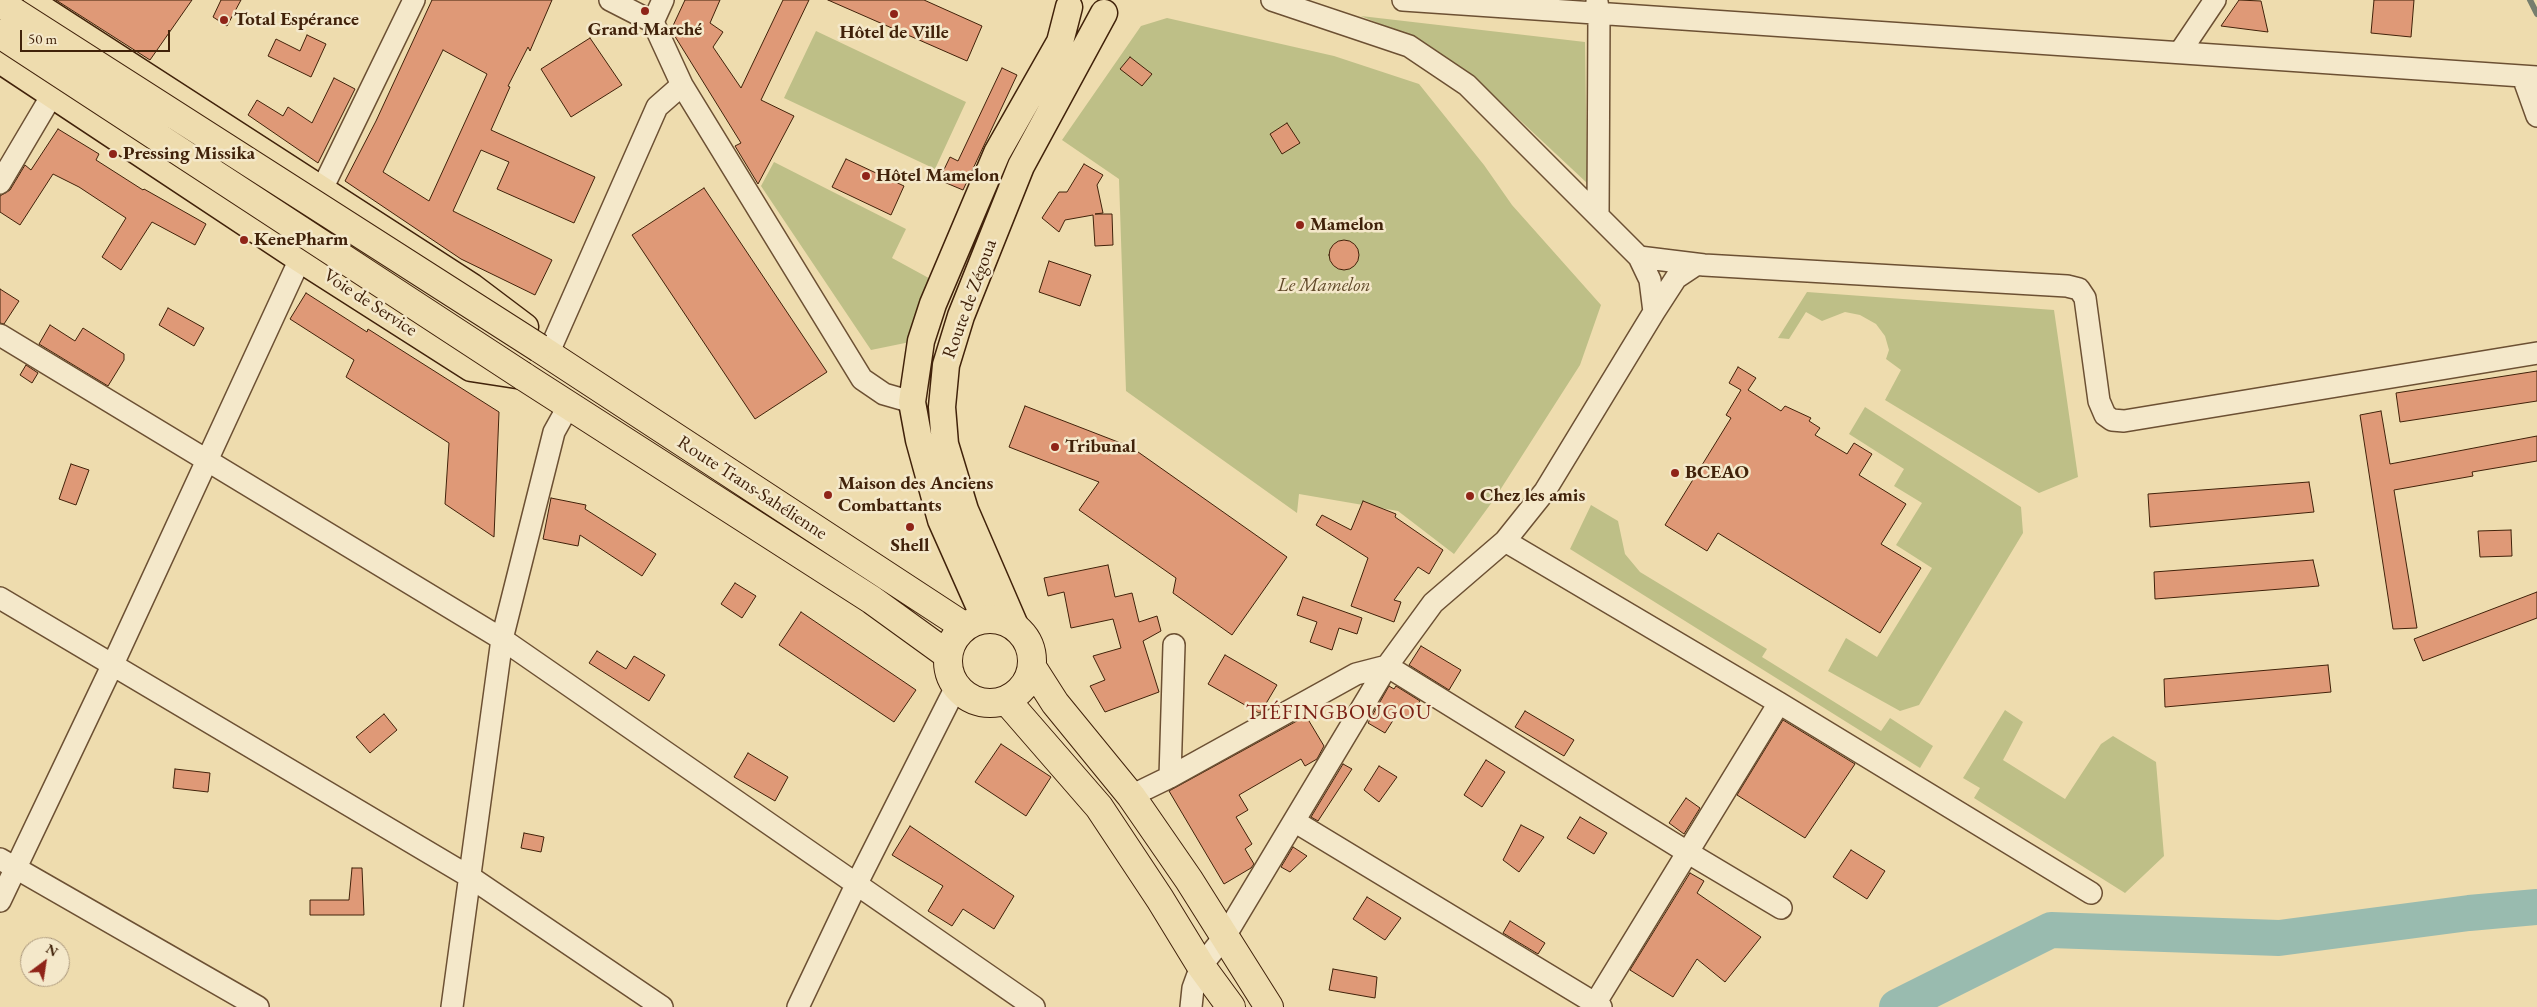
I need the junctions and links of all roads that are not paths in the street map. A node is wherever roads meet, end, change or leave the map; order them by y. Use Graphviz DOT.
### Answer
graph roads {
  1 [pos="414,0"];
  2 [pos="610,0"];
  3 [pos="663,0"];
  4 [pos="1272,0"];
  5 [pos="1403,0"];
  6 [pos="1411,0"];
  7 [pos="2215,0"];
  8 [pos="36,2"];
  9 [pos="0,3"];
  10 [pos="1065,4"];
  11 [pos="1113,6"];
  12 [pos="1598,7"];
  13 [pos="654,22"];
  14 [pos="0,34"];
  15 [pos="2180,52"];
  16 [pos="0,58"];
  17 [pos="2530,77"];
  18 [pos="682,85"];
  19 [pos="52,95"];
  20 [pos="2537,116"];
  21 [pos="0,183"];
  22 [pos="322,189"];
  23 [pos="1598,216"];
  24 [pos="1639,257"];
  25 [pos="300,259"];
  26 [pos="1697,264"];
  27 [pos="1654,312"];
  28 [pos="0,335"];
  29 [pos="543,351"];
  30 [pos="2537,354"];
  31 [pos="523,376"];
  32 [pos="912,402"];
  33 [pos="569,405"];
  34 [pos="206,460"];
  35 [pos="1505,541"];
  36 [pos="0,598"];
  37 [pos="975,623"];
  38 [pos="1016,628"];
  39 [pos="502,639"];
  40 [pos="1174,645"];
  41 [pos="948,655"];
  42 [pos="113,664"];
  43 [pos="1387,666"];
  44 [pos="1032,667"];
  45 [pos="956,687"];
  46 [pos="1006,700"];
  47 [pos="1779,703"];
  48 [pos="1170,777"];
  49 [pos="1131,796"];
  50 [pos="1294,821"];
  51 [pos="1687,852"];
  52 [pos="8,863"];
  53 [pos="470,877"];
  54 [pos="857,883"];
  55 [pos="2091,893"];
  56 [pos="0,901"];
  57 [pos="1781,908"];
  58 [pos="1225,936"];
  59 [pos="1202,966"];
  60 [pos="1596,1006"];
  61 [pos="258,1007"];
  62 [pos="452,1007"];
  63 [pos="662,1007"];
  64 [pos="798,1007"];
  65 [pos="1034,1007"];
  66 [pos="1191,1007"];
  67 [pos="1231,1007"];
  68 [pos="1269,1007"];
  1 -- 22 [label="street"];
  2 -- 13 [label="street"];
  3 -- 13 [label="street"];
  4 -- 23 [label="street"];
  5 -- 6 [label="street"];
  6 -- 12 [label="street"];
  7 -- 15 [label="street"];
  8 -- 16 [label="main road"];
  8 -- 22 [label="main road"];
  9 -- 29 [label="highway, Route Trans-Sahélienne, bridge"];
  10 -- 11 [label="main road"];
  10 -- 32 [label="main road, Route de Zégoua"];
  11 -- 38 [label="main road, Route de Zégoua"];
  12 -- 15 [label="street"];
  12 -- 23 [label="street"];
  13 -- 18 [label="street"];
  14 -- 31 [label="highway, Route Trans-Sahélienne, bridge"];
  15 -- 17 [label="street"];
  16 -- 19 [label="main road, Voie de Service"];
  17 -- 20 [label="street"];
  18 -- 29 [label="street"];
  18 -- 32 [label="street"];
  19 -- 21 [label="street"];
  19 -- 25 [label="main road, Voie de Service"];
  22 -- 29 [label="main road"];
  23 -- 24 [label="street"];
  24 -- 26 [label="street"];
  24 -- 27 [label="street"];
  25 -- 31 [label="main road, Voie de Service"];
  25 -- 34 [label="street"];
  26 -- 27 [label="street"];
  26 -- 30 [label="street"];
  27 -- 35 [label="street"];
  28 -- 34 [label="street"];
  29 -- 37 [label="highway, Route Trans-Sahélienne"];
  31 -- 33 [label="highway, Route Trans-Sahélienne"];
  32 -- 37 [label="main road, Route de Zégoua"];
  33 -- 39 [label="street"];
  33 -- 41 [label="highway, Route Trans-Sahélienne"];
  34 -- 39 [label="street"];
  34 -- 42 [label="street"];
  35 -- 43 [label="street"];
  35 -- 47 [label="street"];
  36 -- 42 [label="street"];
  37 -- 38 [label="highway, Route Trans-Sahélienne"];
  37 -- 41 [label="highway"];
  38 -- 44 [label="highway"];
  39 -- 53 [label="street"];
  39 -- 54 [label="street"];
  40 -- 48 [label="street"];
  41 -- 45 [label="highway"];
  42 -- 52 [label="street"];
  42 -- 53 [label="street"];
  43 -- 48 [label="street"];
  43 -- 50 [label="street"];
  43 -- 51 [label="street"];
  44 -- 46 [label="highway"];
  44 -- 49 [label="highway"];
  45 -- 46 [label="highway"];
  45 -- 54 [label="street"];
  46 -- 59 [label="highway"];
  47 -- 51 [label="street"];
  47 -- 55 [label="street"];
  48 -- 49 [label="street"];
  49 -- 58 [label="highway"];
  50 -- 58 [label="street"];
  50 -- 60 [label="street"];
  51 -- 57 [label="street"];
  51 -- 60 [label="street"];
  52 -- 56 [label="street"];
  52 -- 61 [label="street"];
  53 -- 62 [label="street"];
  53 -- 63 [label="street"];
  54 -- 64 [label="street"];
  54 -- 65 [label="street"];
  58 -- 59 [label="street"];
  58 -- 68 [label="highway"];
  59 -- 66 [label="street"];
  59 -- 67 [label="highway"];
}
